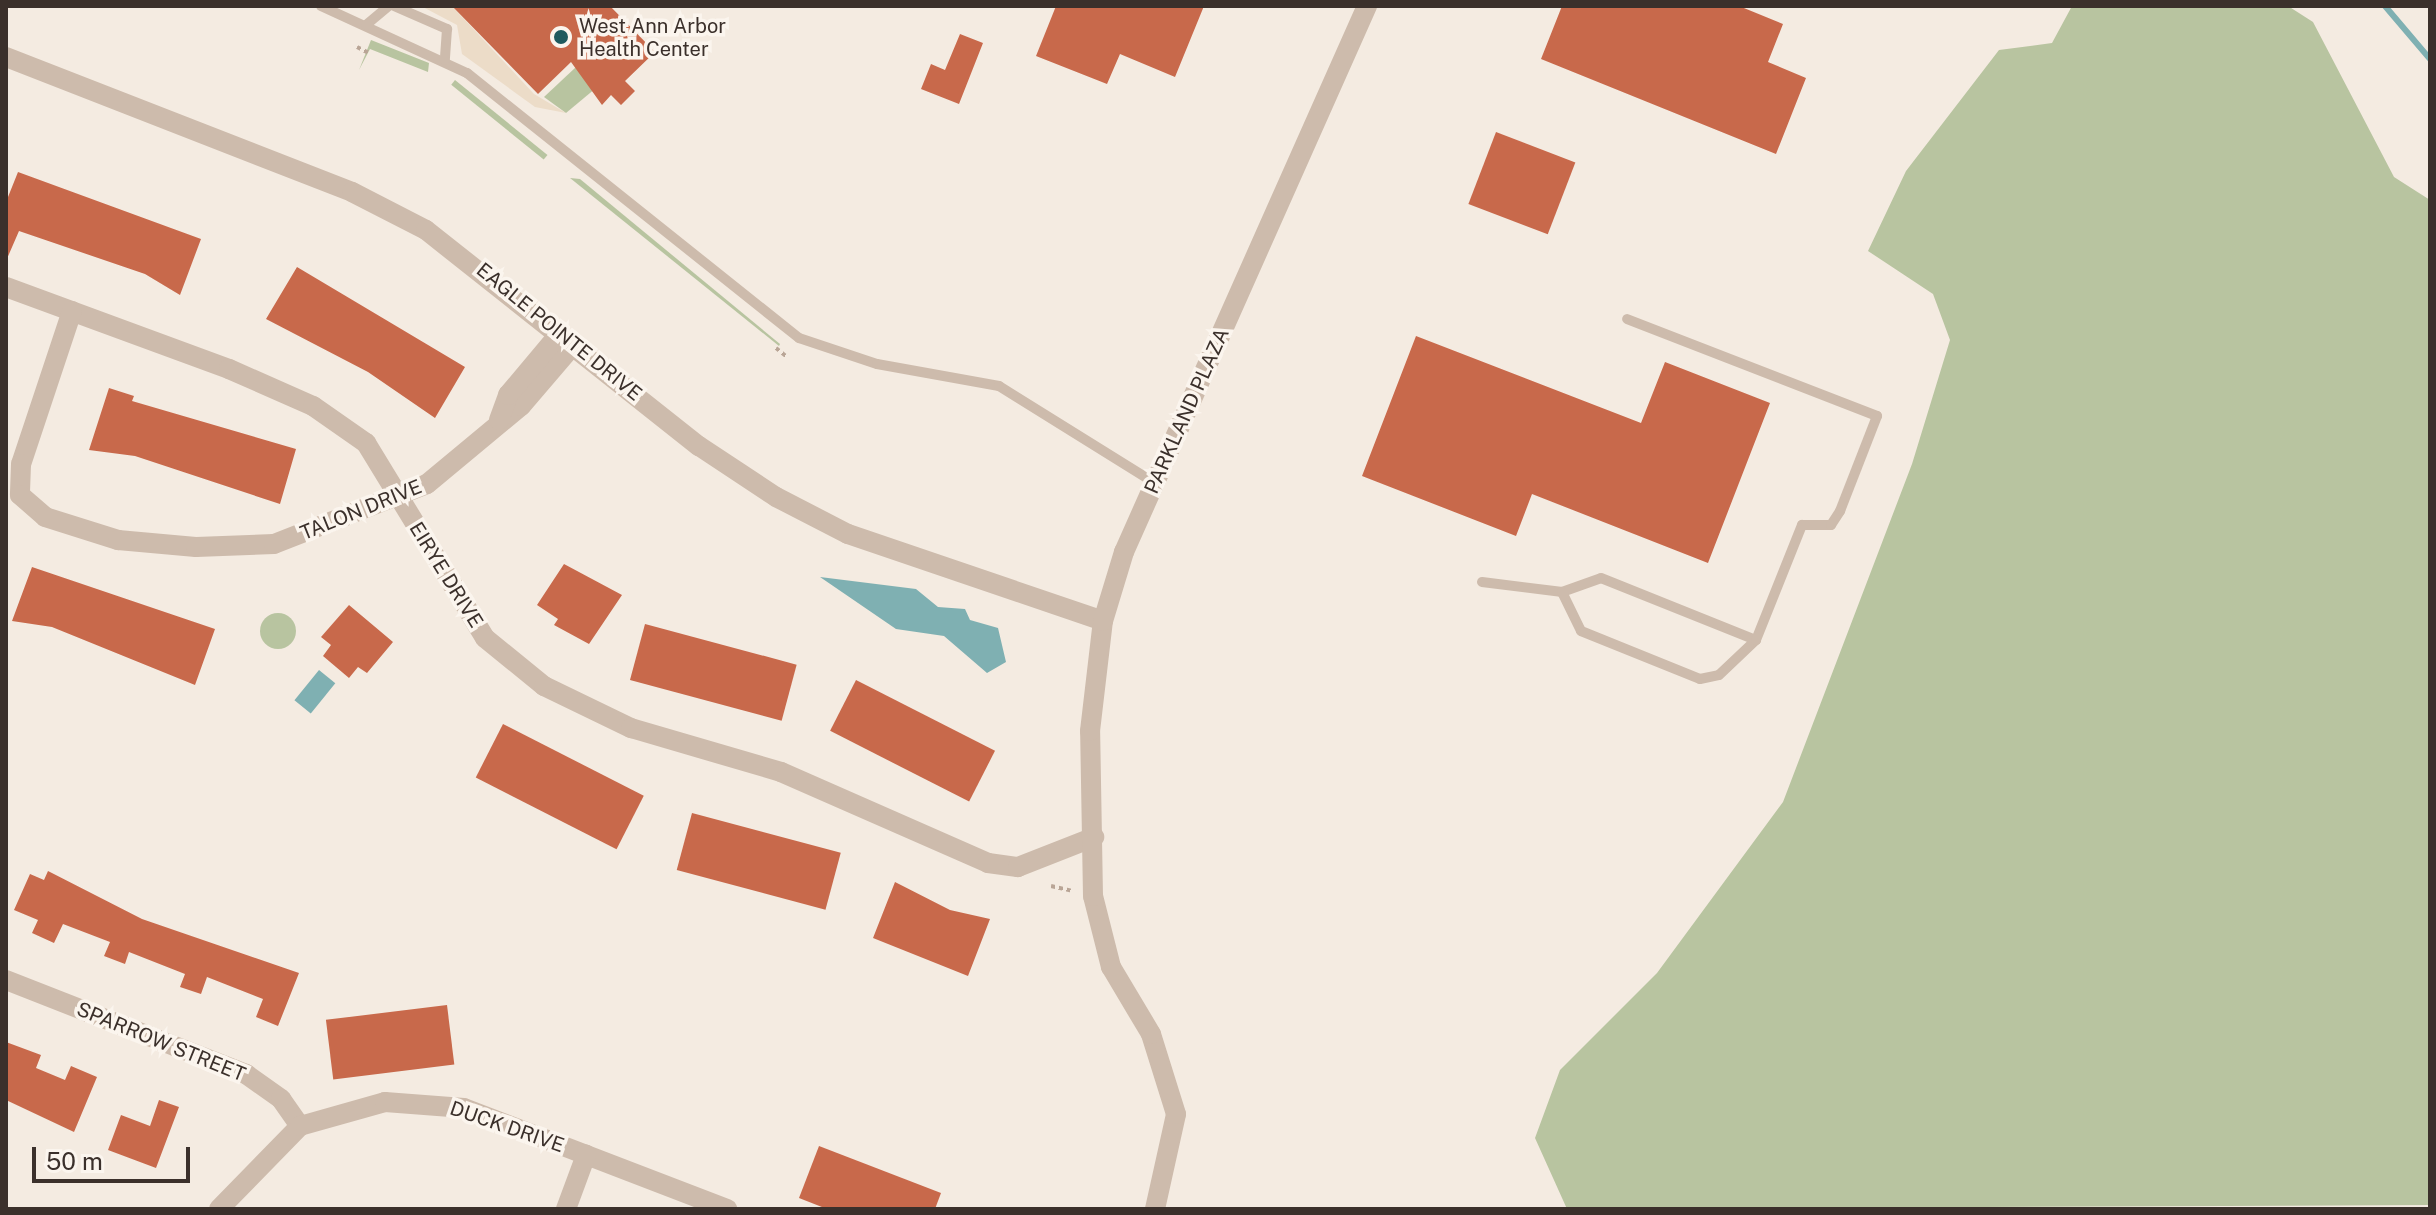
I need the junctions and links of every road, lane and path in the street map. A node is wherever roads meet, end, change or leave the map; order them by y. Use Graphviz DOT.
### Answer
graph roads {
  1 [pos="321,6"];
  2 [pos="391,6"];
  3 [pos="1367,6"];
  4 [pos="366,25"];
  5 [pos="357,47"];
  6 [pos="369,53"];
  7 [pos="6,57"];
  8 [pos="445,60"];
  9 [pos="6,287"];
  10 [pos="72,311"];
  11 [pos="1627,319"];
  12 [pos="567,338"];
  13 [pos="776,348"];
  14 [pos="786,356"];
  15 [pos="1155,483"];
  16 [pos="395,492"];
  17 [pos="1482,582"];
  18 [pos="1562,592"];
  19 [pos="1103,621"];
  20 [pos="1756,640"];
  21 [pos="1094,837"];
  22 [pos="6,980"];
  23 [pos="300,1126"];
  24 [pos="586,1155"];
  25 [pos="219,1209"];
  26 [pos="566,1209"];
  27 [pos="727,1209"];
  28 [pos="1155,1209"];
  1 -- 4 [label="lane"];
  2 -- 4 [label="lane"];
  2 -- 8 [label="lane"];
  3 -- 15 [label="street, PARKLAND PLAZA"];
  4 -- 8 [label="lane"];
  5 -- 6 [label="path"];
  7 -- 12 [label="street, EAGLE POINTE DRIVE"];
  8 -- 15 [label="lane"];
  9 -- 10 [label="street, EIRYE DRIVE"];
  10 -- 16 [label="street, EIRYE DRIVE"];
  10 -- 16 [label="street, TALON DRIVE"];
  11 -- 20 [label="lane"];
  12 -- 16 [label="street, TALON DRIVE"];
  12 -- 19 [label="street, EAGLE POINTE DRIVE"];
  13 -- 14 [label="path"];
  15 -- 19 [label="street, PARKLAND PLAZA"];
  16 -- 21 [label="street, EIRYE DRIVE"];
  17 -- 18 [label="lane"];
  18 -- 20 [label="lane"];
  18 -- 20 [label="lane"];
  19 -- 21 [label="street, PARKLAND PLAZA"];
  21 -- 28 [label="street, PARKLAND PLAZA"];
  22 -- 23 [label="street, SPARROW STREET"];
  23 -- 24 [label="street, DUCK DRIVE"];
  23 -- 25 [label="street, DUCK DRIVE"];
  24 -- 26 [label="street"];
  24 -- 27 [label="street, DUCK DRIVE"];
}
